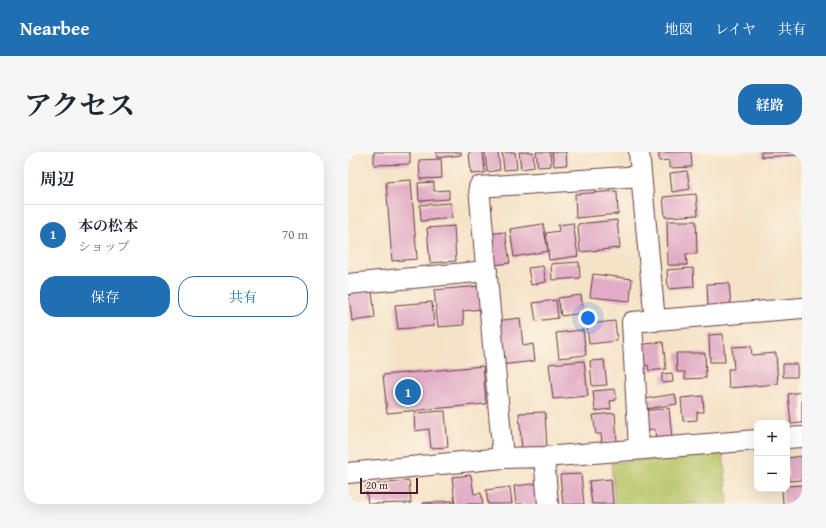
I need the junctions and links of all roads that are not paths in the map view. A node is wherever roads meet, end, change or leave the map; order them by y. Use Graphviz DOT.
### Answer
graph roads {
  1 [pos="639,152"];
  2 [pos="641,176"];
  3 [pos="487,271"];
  4 [pos="348,284"];
  5 [pos="802,308"];
  6 [pos="655,321"];
  7 [pos="802,437"];
  8 [pos="790,438"];
  9 [pos="754,440"];
  10 [pos="640,449"];
  11 [pos="544,457"];
  12 [pos="503,458"];
  13 [pos="348,474"];
  14 [pos="548,504"];
  1 -- 2 [label="street"];
  2 -- 3 [label="street"];
  2 -- 6 [label="street"];
  3 -- 4 [label="street"];
  3 -- 12 [label="street"];
  5 -- 6 [label="street"];
  6 -- 10 [label="street"];
  7 -- 8 [label="street"];
  9 -- 10 [label="street"];
  10 -- 11 [label="street"];
  11 -- 12 [label="street"];
  11 -- 14 [label="street"];
  12 -- 13 [label="street"];
}
